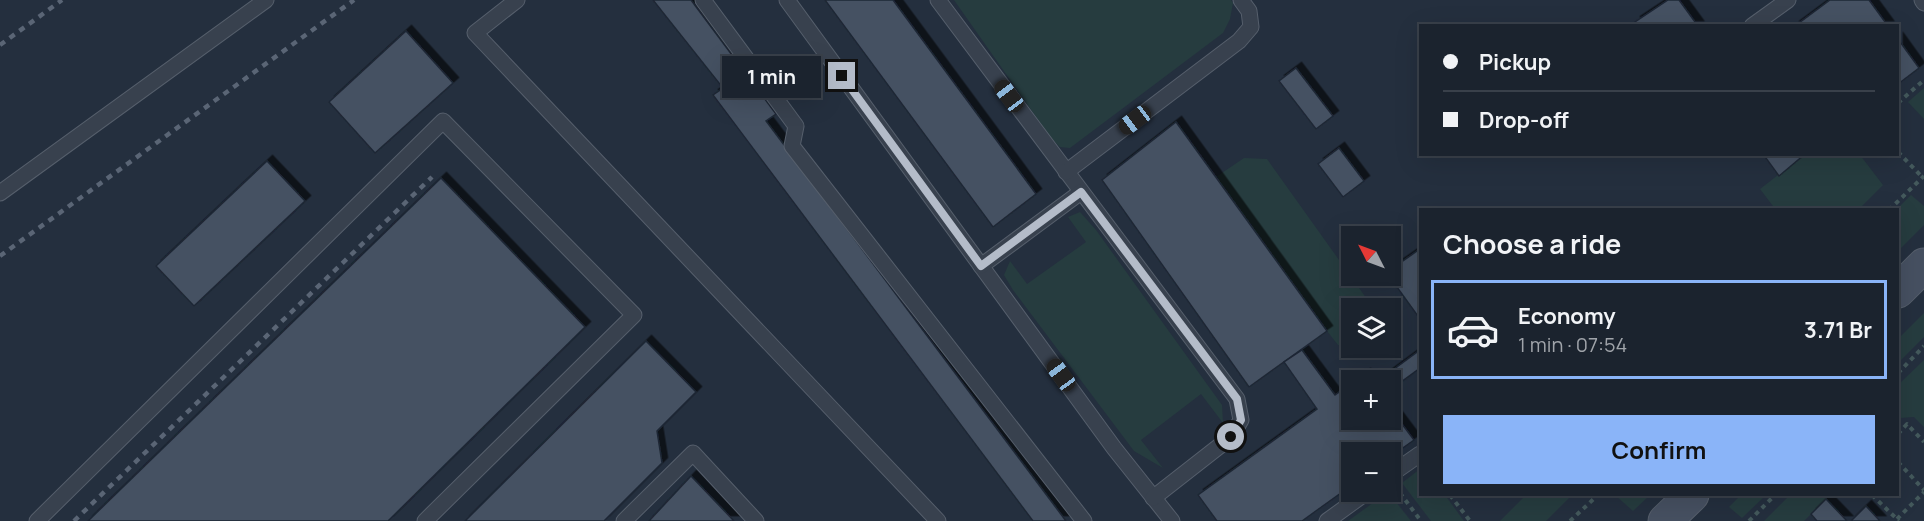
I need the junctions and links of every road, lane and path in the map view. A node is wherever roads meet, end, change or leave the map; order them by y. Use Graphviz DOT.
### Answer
graph roads {
  1 [pos="266,0"];
  2 [pos="517,0"];
  3 [pos="703,0"];
  4 [pos="787,0"];
  5 [pos="938,0"];
  6 [pos="1241,0"];
  7 [pos="1788,0"];
  8 [pos="1755,24"];
  9 [pos="1924,80"];
  10 [pos="1899,102"];
  11 [pos="1899,153"];
  12 [pos="1066,172"];
  13 [pos="1923,177"];
  14 [pos="1081,192"];
  15 [pos="0,193"];
  16 [pos="1891,208"];
  17 [pos="1924,265"];
  18 [pos="981,266"];
  19 [pos="1899,290"];
  20 [pos="1924,346"];
  21 [pos="1899,372"];
  22 [pos="1899,433"];
  23 [pos="1924,442"];
  24 [pos="1419,455"];
  25 [pos="1899,463"];
  26 [pos="1401,474"];
  27 [pos="1924,491"];
  28 [pos="1401,492"];
  29 [pos="1451,496"];
  30 [pos="1597,496"];
  31 [pos="1691,496"];
  32 [pos="1774,496"];
  33 [pos="1873,496"];
  34 [pos="1153,498"];
  35 [pos="1353,502"];
  36 [pos="1898,520"];
  37 [pos="37,521"];
  38 [pos="425,521"];
  39 [pos="624,521"];
  40 [pos="756,521"];
  41 [pos="938,521"];
  42 [pos="1084,521"];
  43 [pos="1172,521"];
  44 [pos="1327,521"];
  45 [pos="1421,521"];
  46 [pos="1470,521"];
  47 [pos="1570,521"];
  48 [pos="1665,521"];
  49 [pos="1749,521"];
  1 -- 15 [label="lane"];
  2 -- 41 [label="lane"];
  3 -- 42 [label="lane"];
  4 -- 18 [label="lane"];
  5 -- 12 [label="lane"];
  6 -- 12 [label="lane"];
  7 -- 8 [label="lane"];
  9 -- 10 [label="path"];
  11 -- 13 [label="path"];
  12 -- 14 [label="lane"];
  13 -- 16 [label="path"];
  14 -- 18 [label="lane"];
  14 -- 34 [label="lane"];
  17 -- 19 [label="main road"];
  18 -- 34 [label="lane"];
  20 -- 21 [label="path"];
  22 -- 23 [label="path"];
  24 -- 26 [label="lane"];
  25 -- 27 [label="path"];
  27 -- 36 [label="path"];
  28 -- 45 [label="path"];
  29 -- 46 [label="path"];
  30 -- 47 [label="path"];
  31 -- 48 [label="main road"];
  32 -- 49 [label="path"];
  33 -- 36 [label="path"];
  34 -- 43 [label="lane"];
  35 -- 44 [label="lane"];
  37 -- 38 [label="lane"];
  39 -- 40 [label="lane"];
}
